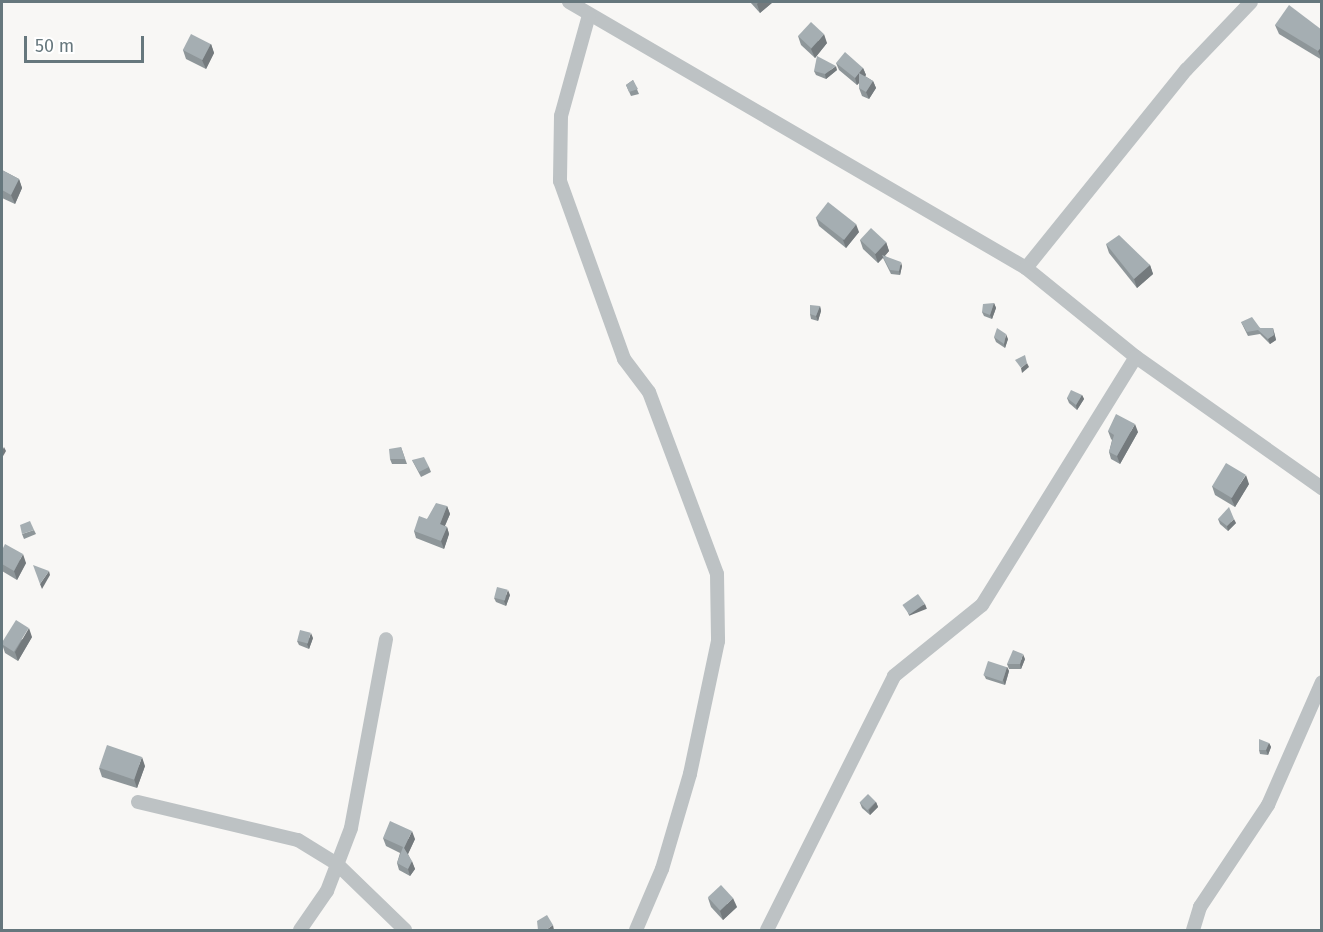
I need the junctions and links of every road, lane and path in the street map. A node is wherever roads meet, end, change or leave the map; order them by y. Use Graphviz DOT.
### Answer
graph roads {
  1 [pos="571,2"];
  2 [pos="1251,2"];
  3 [pos="589,15"];
  4 [pos="1026,268"];
  5 [pos="1136,357"];
  6 [pos="1322,488"];
  7 [pos="386,639"];
  8 [pos="1322,682"];
  9 [pos="138,802"];
  10 [pos="338,864"];
  11 [pos="300,930"];
  12 [pos="405,930"];
  13 [pos="636,930"];
  14 [pos="767,930"];
  15 [pos="1193,930"];
  1 -- 3 [label="street"];
  2 -- 4 [label="street"];
  3 -- 4 [label="street"];
  3 -- 13 [label="street"];
  4 -- 5 [label="street"];
  5 -- 6 [label="street"];
  5 -- 14 [label="street"];
  7 -- 10 [label="street"];
  8 -- 15 [label="street"];
  9 -- 10 [label="street"];
  10 -- 11 [label="street"];
  10 -- 12 [label="street"];
}
